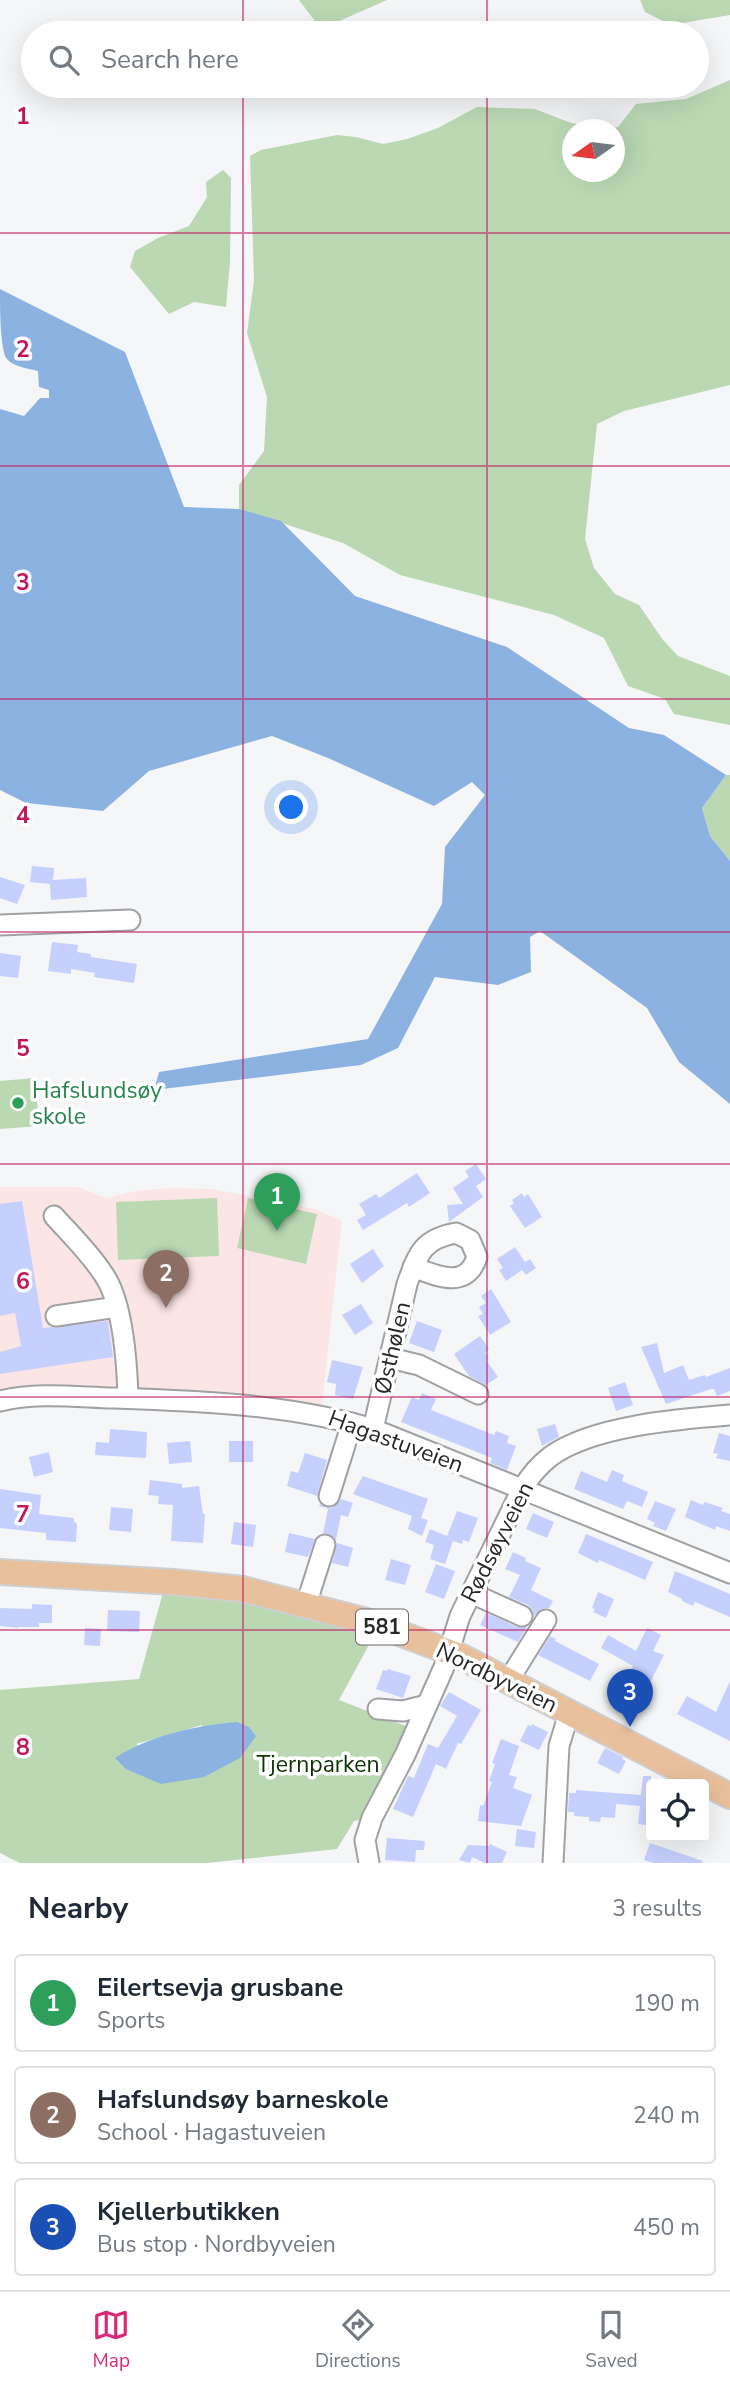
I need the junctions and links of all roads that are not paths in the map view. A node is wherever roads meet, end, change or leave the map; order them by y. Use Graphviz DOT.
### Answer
graph roads {
  1 [pos="130,920"];
  2 [pos="0,925"];
  3 [pos="54,1216"];
  4 [pos="413,1267"];
  5 [pos="117,1307"];
  6 [pos="56,1316"];
  7 [pos="390,1358"];
  8 [pos="478,1394"];
  9 [pos="128,1398"];
  10 [pos="0,1401"];
  11 [pos="730,1415"];
  12 [pos="352,1423"];
  13 [pos="373,1429"];
  14 [pos="522,1489"];
  15 [pos="329,1496"];
  16 [pos="325,1545"];
  17 [pos="0,1572"];
  18 [pos="730,1573"];
  19 [pos="471,1593"];
  20 [pos="306,1605"];
  21 [pos="522,1616"];
  22 [pos="546,1620"];
  23 [pos="449,1651"];
  24 [pos="508,1681"];
  25 [pos="427,1705"];
  26 [pos="378,1709"];
  27 [pos="569,1713"];
  28 [pos="730,1796"];
  29 [pos="366,1860"];
  30 [pos="553,1863"];
  1 -- 2 [label="street"];
  3 -- 5 [label="street"];
  4 -- 7 [label="street, Østhølen"];
  5 -- 6 [label="street"];
  5 -- 9 [label="street"];
  7 -- 8 [label="street"];
  7 -- 13 [label="street, Østhølen"];
  9 -- 10 [label="street, Hagastuveien"];
  9 -- 12 [label="street, Hagastuveien"];
  11 -- 14 [label="street, Rødsøyveien"];
  12 -- 13 [label="street, Hagastuveien"];
  12 -- 15 [label="street"];
  13 -- 14 [label="street, Hagastuveien"];
  14 -- 18 [label="street, Hagastuveien"];
  14 -- 19 [label="street, Rødsøyveien"];
  16 -- 20 [label="street"];
  17 -- 20 [label="main road, Nordbyveien / 581"];
  19 -- 21 [label="street"];
  19 -- 23 [label="street, Rødsøyveien"];
  20 -- 23 [label="main road, Nordbyveien / 581"];
  22 -- 24 [label="street"];
  23 -- 24 [label="main road, Nordbyveien / 581"];
  23 -- 25 [label="street, Rødsøyveien"];
  24 -- 27 [label="main road, Nordbyveien / 581"];
  25 -- 26 [label="street"];
  25 -- 29 [label="street, Rødsøyveien"];
  27 -- 28 [label="main road, Nordbyveien / 581"];
  27 -- 30 [label="street"];
}
